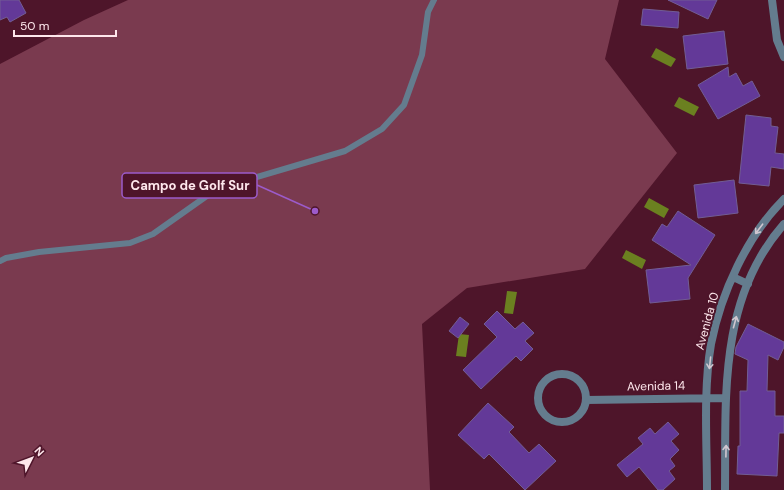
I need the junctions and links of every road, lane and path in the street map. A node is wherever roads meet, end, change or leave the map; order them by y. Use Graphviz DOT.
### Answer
graph roads {
  1 [pos="434,0"];
  2 [pos="772,0"];
  3 [pos="784,58"];
  4 [pos="784,199"];
  5 [pos="784,224"];
  6 [pos="0,261"];
  7 [pos="734,277"];
  8 [pos="748,284"];
  9 [pos="707,397"];
  10 [pos="725,398"];
  11 [pos="586,400"];
  12 [pos="707,490"];
  13 [pos="725,490"];
  1 -- 6 [label="lane"];
  2 -- 3 [label="street"];
  4 -- 7 [label="street, Avenida 10, one-way"];
  5 -- 8 [label="street"];
  7 -- 8 [label="street"];
  7 -- 9 [label="street, Avenida 10, one-way"];
  10 -- 8 [label="street, one-way"];
  9 -- 10 [label="street, Avenida 14"];
  9 -- 11 [label="street, Avenida 14"];
  9 -- 12 [label="street, Avenida 10"];
  13 -- 10 [label="street, one-way"];
  11 -- 11 [label="street"];
}
